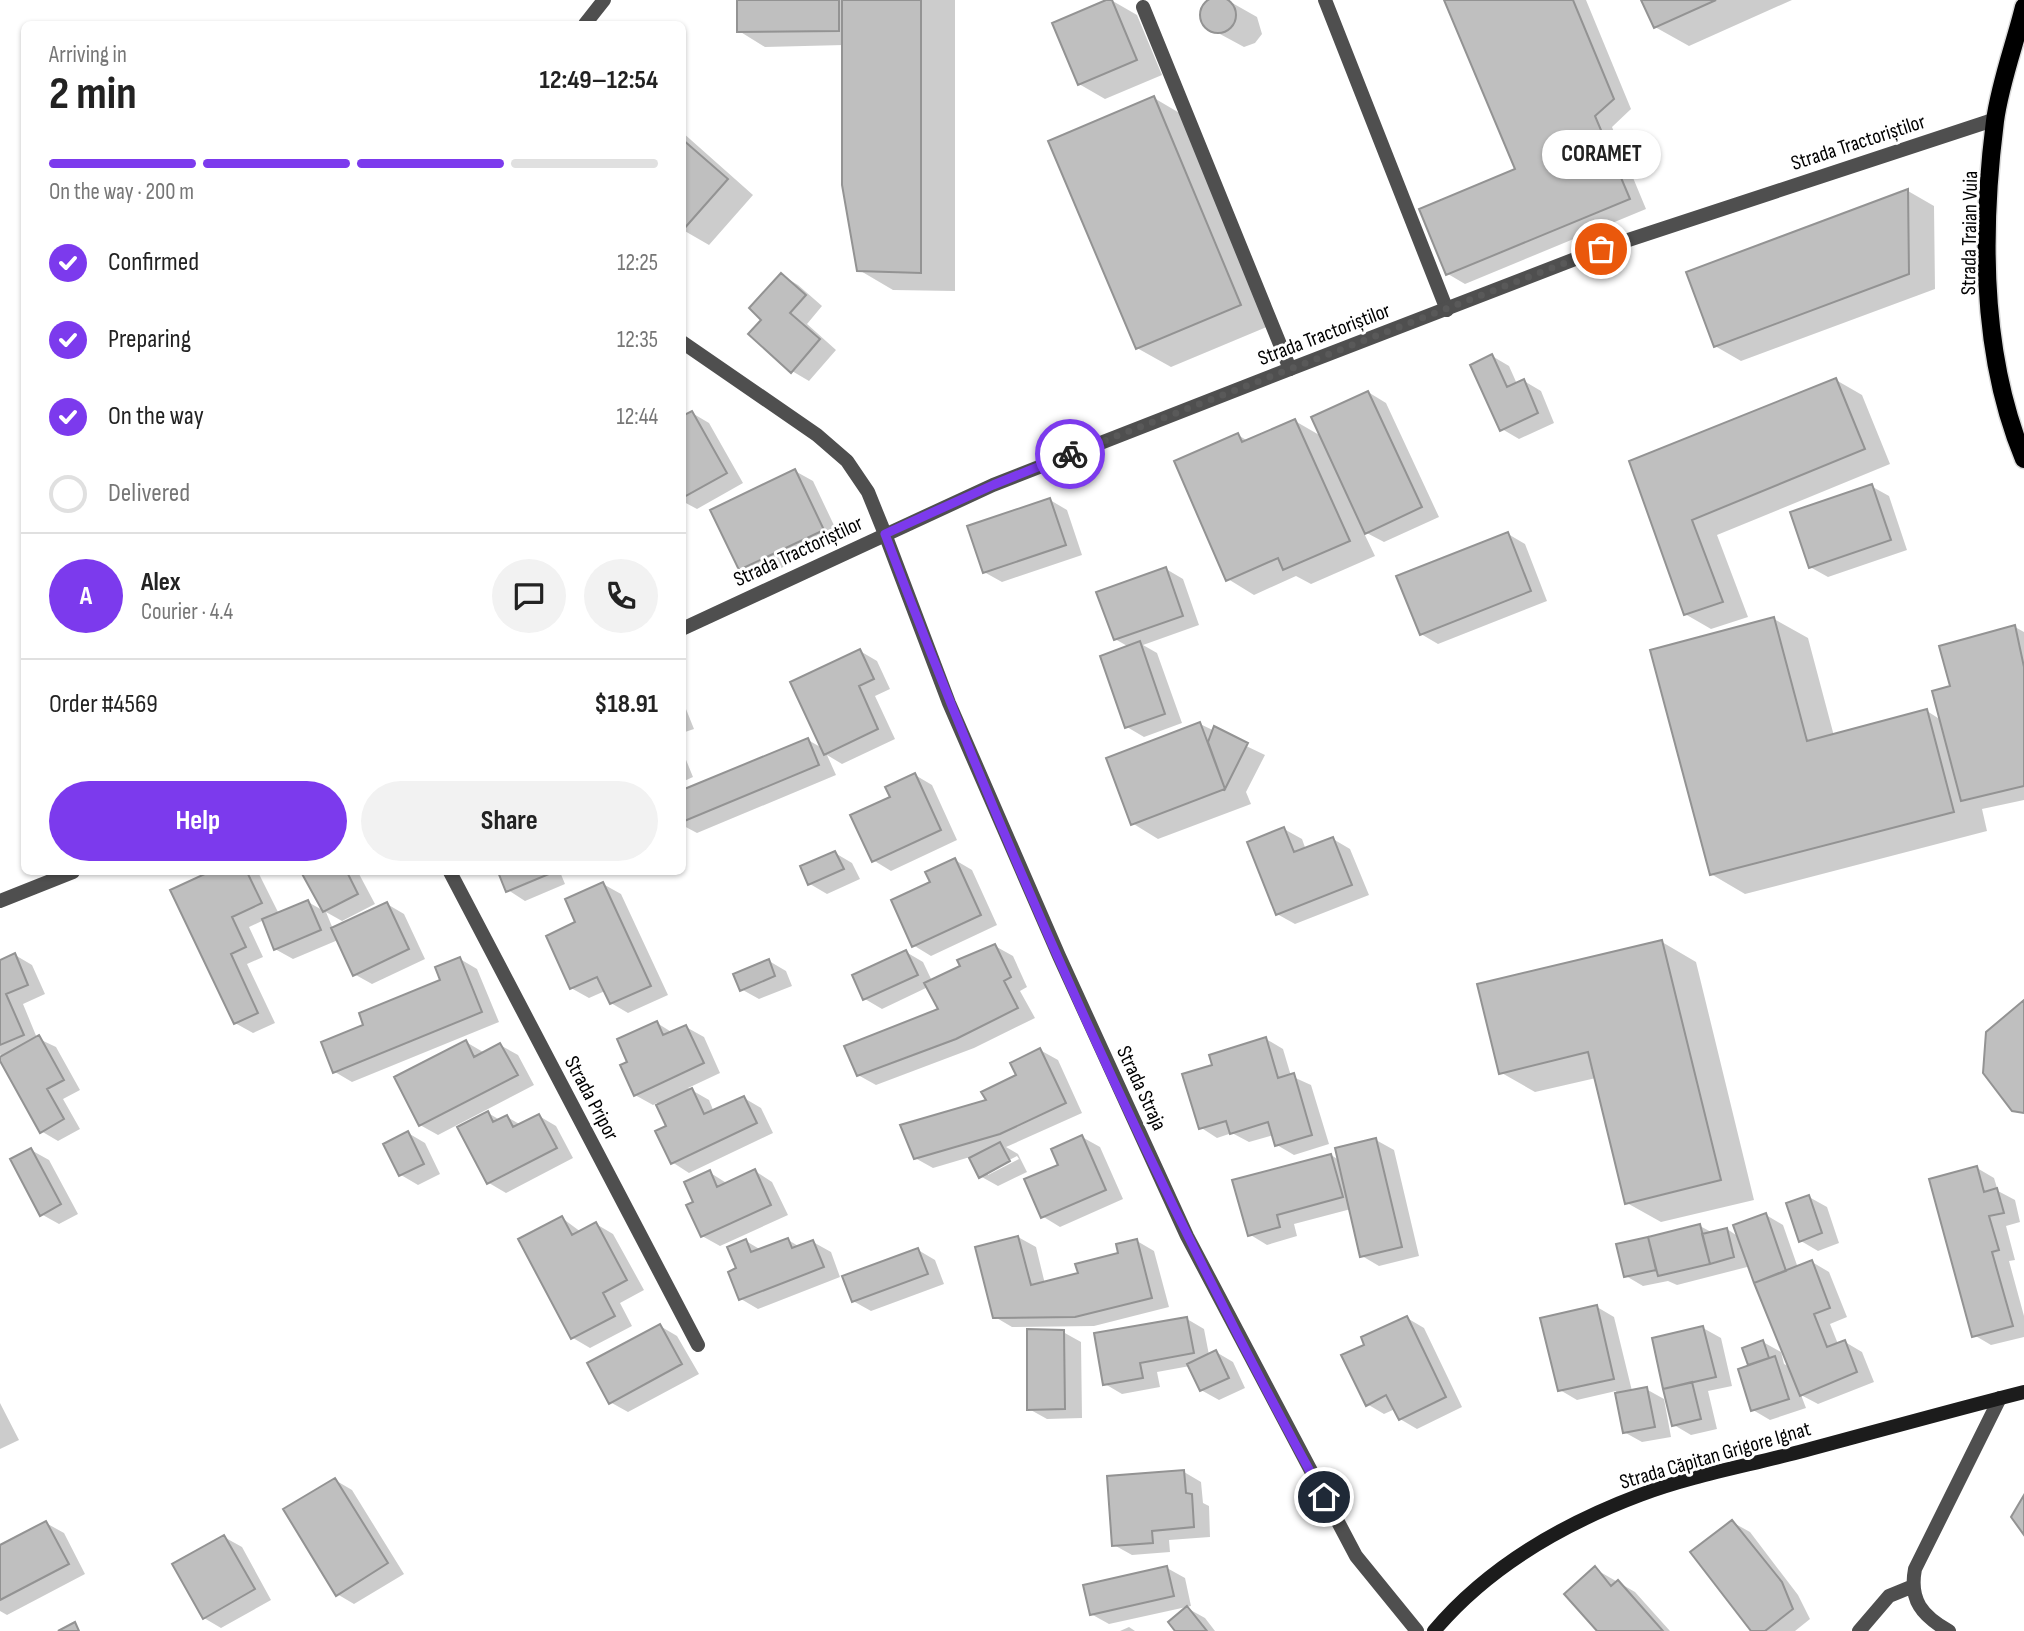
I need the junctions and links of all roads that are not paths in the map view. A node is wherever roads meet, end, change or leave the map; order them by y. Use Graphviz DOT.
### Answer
graph roads {
  1 [pos="604,0"];
  2 [pos="1325,0"];
  3 [pos="1143,7"];
  4 [pos="2024,7"];
  5 [pos="587,21"];
  6 [pos="1996,119"];
  7 [pos="1447,310"];
  8 [pos="686,345"];
  9 [pos="1290,369"];
  10 [pos="2024,459"];
  11 [pos="885,534"];
  12 [pos="686,627"];
  13 [pos="65,875"];
  14 [pos="452,875"];
  15 [pos="0,901"];
  16 [pos="698,1345"];
  17 [pos="2024,1392"];
  18 [pos="2000,1398"];
  19 [pos="1911,1587"];
  20 [pos="1417,1631"];
  21 [pos="1434,1631"];
  22 [pos="1859,1631"];
  23 [pos="1949,1631"];
  1 -- 5 [label="street"];
  2 -- 7 [label="street"];
  3 -- 9 [label="street"];
  4 -- 6 [label="main road, Strada Traian Vuia"];
  6 -- 7 [label="street, Strada Tractoriștilor"];
  6 -- 10 [label="main road, Strada Traian Vuia"];
  7 -- 9 [label="street, Strada Tractoriștilor"];
  8 -- 11 [label="street, Strada Straja"];
  9 -- 11 [label="street, Strada Tractoriștilor"];
  11 -- 12 [label="street, Strada Tractoriștilor"];
  11 -- 20 [label="street, Strada Straja"];
  13 -- 15 [label="street"];
  14 -- 16 [label="street, Strada Pripor"];
  17 -- 18 [label="main road, Strada Căpitan Grigore Ignat"];
  18 -- 19 [label="street"];
  18 -- 21 [label="main road, Strada Căpitan Grigore Ignat"];
  19 -- 22 [label="street"];
  19 -- 23 [label="street"];
}
